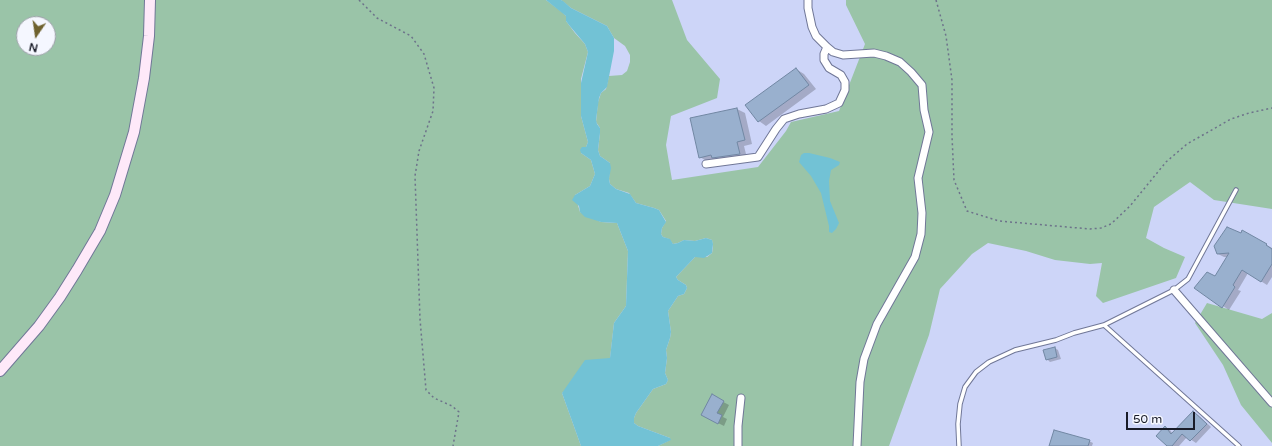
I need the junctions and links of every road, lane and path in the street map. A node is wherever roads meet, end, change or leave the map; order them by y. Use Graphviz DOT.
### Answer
graph roads {
  1 [pos="150,0"];
  2 [pos="359,0"];
  3 [pos="808,0"];
  4 [pos="936,0"];
  5 [pos="827,47"];
  6 [pos="1272,108"];
  7 [pos="706,164"];
  8 [pos="1236,190"];
  9 [pos="1174,290"];
  10 [pos="1104,325"];
  11 [pos="0,371"];
  12 [pos="741,398"];
  13 [pos="1272,403"];
  14 [pos="453,446"];
  15 [pos="738,446"];
  16 [pos="858,446"];
  17 [pos="959,446"];
  18 [pos="1239,446"];
  1 -- 11 [label="street"];
  2 -- 14 [label="path"];
  3 -- 5 [label="street"];
  4 -- 6 [label="path"];
  5 -- 7 [label="street"];
  5 -- 16 [label="street"];
  8 -- 9 [label="lane"];
  9 -- 10 [label="lane"];
  9 -- 13 [label="street"];
  10 -- 17 [label="lane"];
  10 -- 18 [label="lane"];
  12 -- 15 [label="street"];
}
